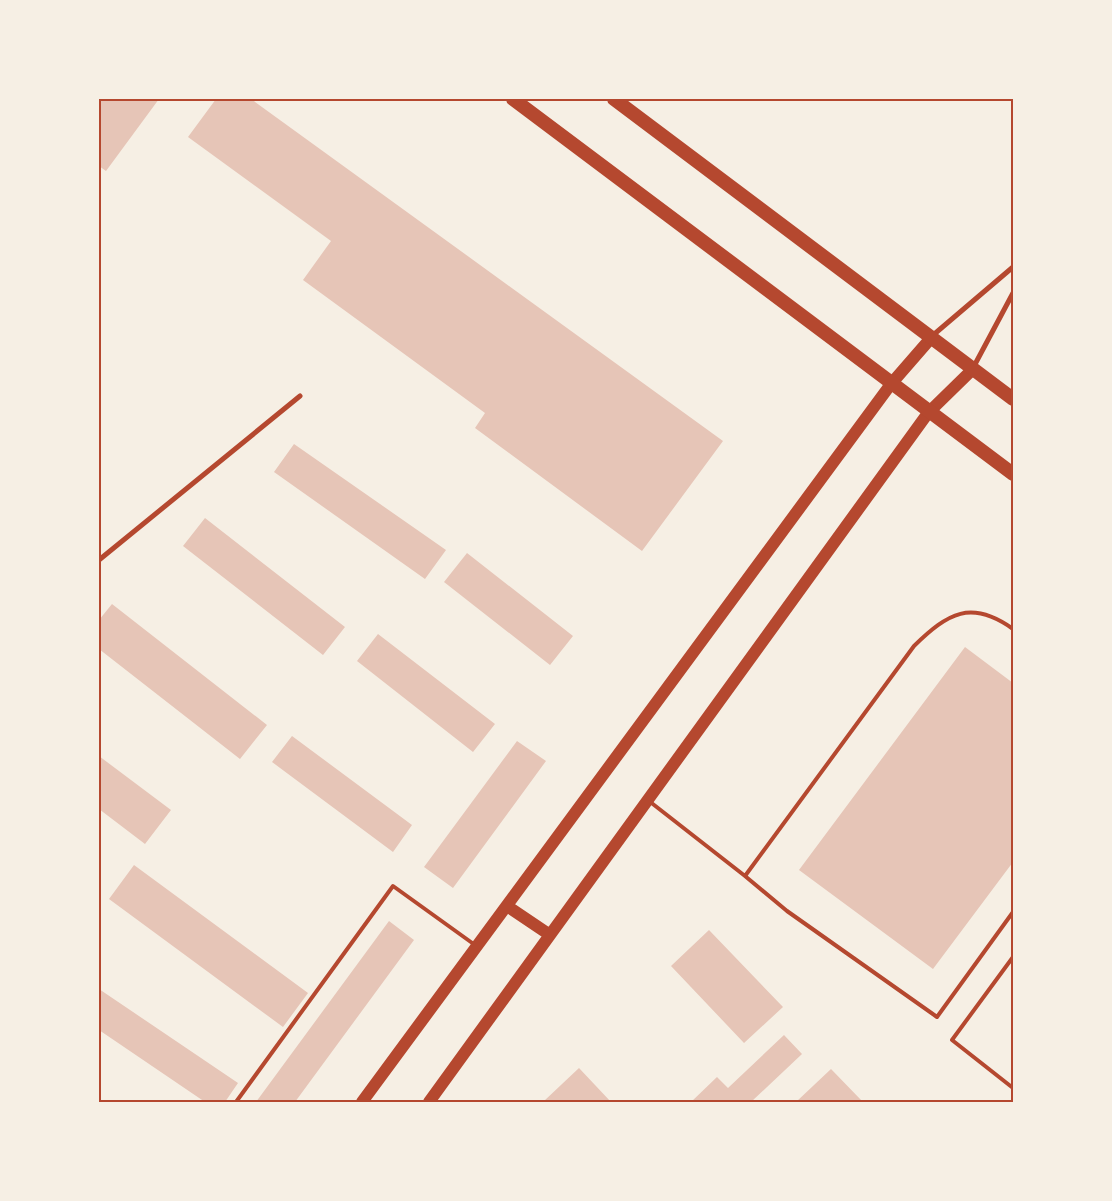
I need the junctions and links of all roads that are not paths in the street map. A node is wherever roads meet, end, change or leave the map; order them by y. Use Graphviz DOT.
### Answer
graph roads {
  1 [pos="514,99"];
  2 [pos="614,99"];
  3 [pos="1013,267"];
  4 [pos="1013,293"];
  5 [pos="931,338"];
  6 [pos="973,369"];
  7 [pos="891,384"];
  8 [pos="300,396"];
  9 [pos="1013,399"];
  10 [pos="928,412"];
  11 [pos="1013,474"];
  12 [pos="99,560"];
  13 [pos="1013,629"];
  14 [pos="648,800"];
  15 [pos="745,876"];
  16 [pos="507,906"];
  17 [pos="1013,912"];
  18 [pos="550,935"];
  19 [pos="477,946"];
  20 [pos="1013,957"];
  21 [pos="1013,1088"];
  22 [pos="236,1102"];
  23 [pos="362,1102"];
  24 [pos="429,1102"];
  1 -- 7 [label="highway"];
  2 -- 5 [label="highway"];
  3 -- 5 [label="street"];
  4 -- 6 [label="street"];
  5 -- 6 [label="highway"];
  5 -- 7 [label="main road"];
  6 -- 9 [label="highway"];
  6 -- 10 [label="main road"];
  7 -- 10 [label="highway"];
  7 -- 16 [label="main road"];
  8 -- 12 [label="street"];
  10 -- 11 [label="highway"];
  10 -- 14 [label="main road"];
  13 -- 15 [label="lane"];
  14 -- 15 [label="lane"];
  14 -- 18 [label="main road"];
  15 -- 17 [label="lane"];
  16 -- 18 [label="main road"];
  16 -- 19 [label="main road"];
  18 -- 24 [label="main road"];
  19 -- 22 [label="lane"];
  19 -- 23 [label="main road"];
  20 -- 21 [label="lane"];
}
